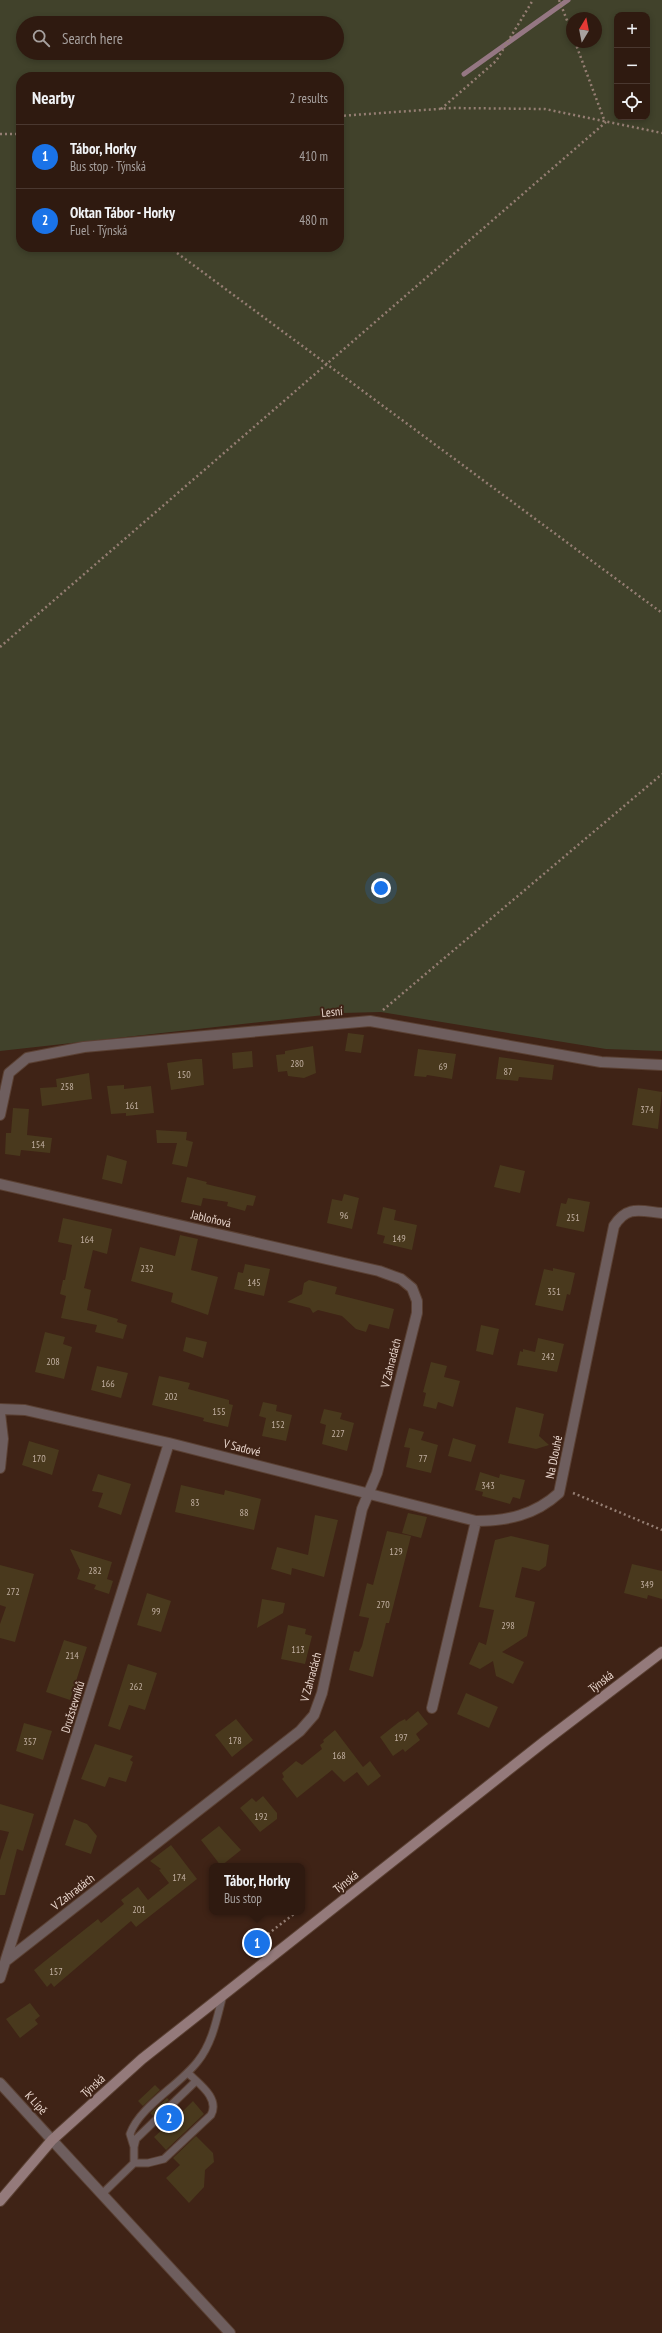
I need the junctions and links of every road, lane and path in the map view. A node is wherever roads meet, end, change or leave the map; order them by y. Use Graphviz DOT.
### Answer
graph roads {
  1 [pos="533,0"];
  2 [pos="560,0"];
  3 [pos="566,16"];
  4 [pos="577,48"];
  5 [pos="440,109"];
  6 [pos="344,116"];
  7 [pos="606,122"];
  8 [pos="662,133"];
  9 [pos="0,134"];
  10 [pos="16,135"];
  11 [pos="176,252"];
  12 [pos="327,365"];
  13 [pos="662,613"];
  14 [pos="0,647"];
  15 [pos="662,774"];
  16 [pos="370,1021"];
  17 [pos="662,1065"];
  18 [pos="0,1115"];
  19 [pos="0,1184"];
  20 [pos="662,1213"];
  21 [pos="412,1288"];
  22 [pos="0,1409"];
  23 [pos="0,1413"];
  24 [pos="169,1443"];
  25 [pos="0,1468"];
  26 [pos="561,1488"];
  27 [pos="368,1494"];
  28 [pos="476,1521"];
  29 [pos="662,1530"];
  30 [pos="662,1652"];
  31 [pos="432,1708"];
  32 [pos="293,1915"];
  33 [pos="260,1940"];
  34 [pos="7,1960"];
  35 [pos="0,1978"];
  36 [pos="224,1993"];
  37 [pos="188,2073"];
  38 [pos="196,2081"];
  39 [pos="0,2083"];
  40 [pos="52,2140"];
  41 [pos="134,2147"];
  42 [pos="134,2163"];
  43 [pos="102,2194"];
  44 [pos="0,2201"];
  45 [pos="230,2333"];
  1 -- 5 [label="path"];
  2 -- 3 [label="path"];
  4 -- 7 [label="path"];
  5 -- 6 [label="path"];
  5 -- 7 [label="path"];
  7 -- 8 [label="path"];
  7 -- 12 [label="path"];
  9 -- 10 [label="path"];
  11 -- 12 [label="path"];
  12 -- 13 [label="path"];
  12 -- 14 [label="path"];
  15 -- 16 [label="path"];
  16 -- 17 [label="street, Lesní"];
  16 -- 18 [label="street, Lesní"];
  19 -- 21 [label="street, Jabloňová"];
  20 -- 26 [label="street, Na Dlouhé"];
  21 -- 27 [label="street, V Zahradách"];
  22 -- 24 [label="street, V Sadové"];
  23 -- 25 [label="street"];
  24 -- 27 [label="street, V Sadové"];
  24 -- 34 [label="street, Družstevníků"];
  26 -- 28 [label="street, Na Dlouhé"];
  26 -- 29 [label="path"];
  27 -- 28 [label="street, V Sadové"];
  27 -- 34 [label="street, V Zahradách"];
  28 -- 31 [label="street"];
  30 -- 36 [label="main road, Týnská"];
  32 -- 33 [label="path"];
  34 -- 35 [label="street, Družstevníků"];
  36 -- 37 [label="lane"];
  36 -- 40 [label="main road, Týnská"];
  37 -- 38 [label="lane"];
  37 -- 41 [label="lane"];
  38 -- 41 [label="lane"];
  38 -- 42 [label="lane"];
  39 -- 40 [label="street, K Lípě"];
  40 -- 43 [label="street, K Lípě"];
  40 -- 44 [label="main road, Týnská"];
  41 -- 42 [label="lane"];
  42 -- 43 [label="lane"];
  43 -- 45 [label="street, K Lípě"];
}
